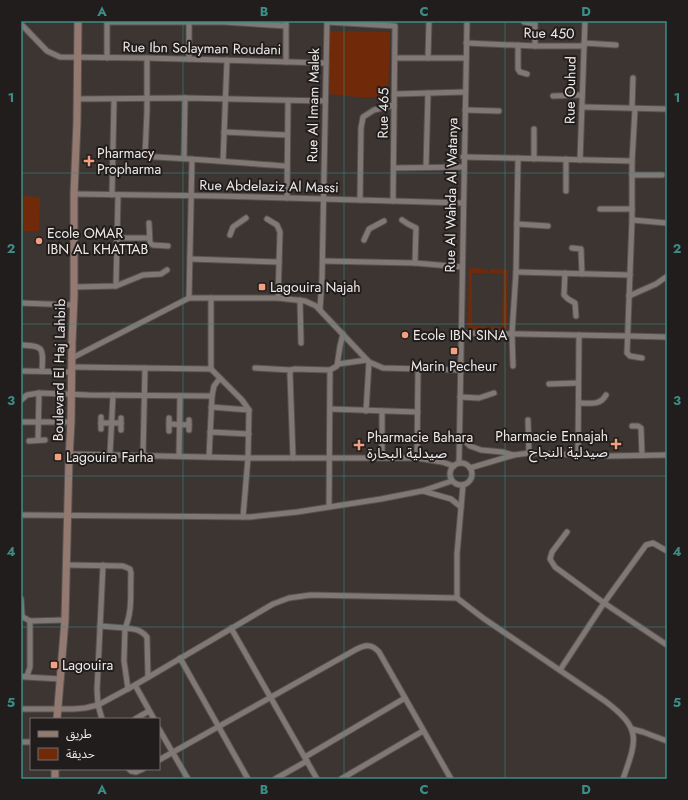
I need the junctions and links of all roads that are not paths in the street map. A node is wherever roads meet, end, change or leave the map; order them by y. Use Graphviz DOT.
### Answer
graph roads {
  1 [pos="78,21"];
  2 [pos="428,21"];
  3 [pos="467,21"];
  4 [pos="584,21"];
  5 [pos="107,22"];
  6 [pos="157,22"];
  7 [pos="189,22"];
  8 [pos="224,22"];
  9 [pos="327,22"];
  10 [pos="524,22"];
  11 [pos="286,23"];
  12 [pos="364,23"];
  13 [pos="21,24"];
  14 [pos="466,43"];
  15 [pos="518,45"];
  16 [pos="584,45"];
  17 [pos="616,45"];
  18 [pos="535,46"];
  19 [pos="77,57"];
  20 [pos="107,58"];
  21 [pos="147,58"];
  22 [pos="396,58"];
  23 [pos="428,58"];
  24 [pos="466,58"];
  25 [pos="189,59"];
  26 [pos="227,60"];
  27 [pos="286,62"];
  28 [pos="326,63"];
  29 [pos="527,74"];
  30 [pos="633,78"];
  31 [pos="465,92"];
  32 [pos="428,93"];
  33 [pos="395,94"];
  34 [pos="582,95"];
  35 [pos="553,96"];
  36 [pos="185,98"];
  37 [pos="77,99"];
  38 [pos="147,99"];
  39 [pos="114,100"];
  40 [pos="225,100"];
  41 [pos="288,101"];
  42 [pos="325,101"];
  43 [pos="394,105"];
  44 [pos="582,107"];
  45 [pos="633,109"];
  46 [pos="667,109"];
  47 [pos="465,110"];
  48 [pos="499,111"];
  49 [pos="534,129"];
  50 [pos="224,132"];
  51 [pos="287,134"];
  52 [pos="113,155"];
  53 [pos="145,156"];
  54 [pos="463,157"];
  55 [pos="184,158"];
  56 [pos="518,158"];
  57 [pos="192,159"];
  58 [pos="534,159"];
  59 [pos="566,160"];
  60 [pos="580,160"];
  61 [pos="224,161"];
  62 [pos="632,161"];
  63 [pos="286,166"];
  64 [pos="463,167"];
  65 [pos="394,168"];
  66 [pos="426,168"];
  67 [pos="632,174"];
  68 [pos="662,175"];
  69 [pos="566,191"];
  70 [pos="74,194"];
  71 [pos="115,196"];
  72 [pos="191,196"];
  73 [pos="286,198"];
  74 [pos="324,199"];
  75 [pos="360,200"];
  76 [pos="393,200"];
  77 [pos="463,203"];
  78 [pos="600,209"];
  79 [pos="632,209"];
  80 [pos="246,218"];
  81 [pos="267,219"];
  82 [pos="402,220"];
  83 [pos="632,220"];
  84 [pos="384,221"];
  85 [pos="149,223"];
  86 [pos="667,223"];
  87 [pos="517,224"];
  88 [pos="548,226"];
  89 [pos="230,235"];
  90 [pos="116,238"];
  91 [pos="149,238"];
  92 [pos="364,240"];
  93 [pos="168,246"];
  94 [pos="572,248"];
  95 [pos="190,260"];
  96 [pos="323,261"];
  97 [pos="279,262"];
  98 [pos="415,263"];
  99 [pos="462,267"];
  100 [pos="167,270"];
  101 [pos="516,272"];
  102 [pos="565,273"];
  103 [pos="582,274"];
  104 [pos="630,275"];
  105 [pos="666,277"];
  106 [pos="116,286"];
  107 [pos="74,287"];
  108 [pos="629,296"];
  109 [pos="189,298"];
  110 [pos="211,298"];
  111 [pos="278,298"];
  112 [pos="300,300"];
  113 [pos="21,303"];
  114 [pos="73,305"];
  115 [pos="320,309"];
  116 [pos="576,316"];
  117 [pos="462,333"];
  118 [pos="512,333"];
  119 [pos="343,334"];
  120 [pos="579,335"];
  121 [pos="628,336"];
  122 [pos="667,337"];
  123 [pos="301,343"];
  124 [pos="21,344"];
  125 [pos="72,358"];
  126 [pos="642,358"];
  127 [pos="368,361"];
  128 [pos="338,364"];
  129 [pos="513,366"];
  130 [pos="145,368"];
  131 [pos="254,368"];
  132 [pos="72,369"];
  133 [pos="211,369"];
  134 [pos="418,369"];
  135 [pos="291,370"];
  136 [pos="330,370"];
  137 [pos="460,370"];
  138 [pos="21,371"];
  139 [pos="42,371"];
  140 [pos="220,378"];
  141 [pos="578,383"];
  142 [pos="549,384"];
  143 [pos="39,393"];
  144 [pos="494,394"];
  145 [pos="72,395"];
  146 [pos="606,395"];
  147 [pos="112,396"];
  148 [pos="144,396"];
  149 [pos="180,396"];
  150 [pos="212,396"];
  151 [pos="460,396"];
  152 [pos="21,400"];
  153 [pos="579,403"];
  154 [pos="211,407"];
  155 [pos="330,409"];
  156 [pos="249,410"];
  157 [pos="366,411"];
  158 [pos="382,411"];
  159 [pos="418,412"];
  160 [pos="528,420"];
  161 [pos="21,422"];
  162 [pos="38,422"];
  163 [pos="71,422"];
  164 [pos="111,423"];
  165 [pos="179,424"];
  166 [pos="189,425"];
  167 [pos="632,426"];
  168 [pos="101,429"];
  169 [pos="121,430"];
  170 [pos="169,431"];
  171 [pos="210,432"];
  172 [pos="249,434"];
  173 [pos="460,436"];
  174 [pos="38,440"];
  175 [pos="45,440"];
  176 [pos="29,441"];
  177 [pos="529,453"];
  178 [pos="70,454"];
  179 [pos="110,454"];
  180 [pos="578,454"];
  181 [pos="143,455"];
  182 [pos="514,455"];
  183 [pos="642,455"];
  184 [pos="667,455"];
  185 [pos="179,456"];
  186 [pos="209,457"];
  187 [pos="330,457"];
  188 [pos="382,457"];
  189 [pos="248,458"];
  190 [pos="293,458"];
  191 [pos="417,458"];
  192 [pos="459,463"];
  193 [pos="454,466"];
  194 [pos="470,468"];
  195 [pos="452,481"];
  196 [pos="463,485"];
  197 [pos="422,491"];
  198 [pos="329,506"];
  199 [pos="461,506"];
  200 [pos="21,515"];
  201 [pos="68,516"];
  202 [pos="244,517"];
  203 [pos="567,532"];
  204 [pos="667,551"];
  205 [pos="67,565"];
  206 [pos="103,565"];
  207 [pos="457,598"];
  208 [pos="21,599"];
  209 [pos="604,603"];
  210 [pos="21,616"];
  211 [pos="65,620"];
  212 [pos="30,621"];
  213 [pos="100,626"];
  214 [pos="125,628"];
  215 [pos="231,628"];
  216 [pos="667,645"];
  217 [pos="180,658"];
  218 [pos="560,670"];
  219 [pos="23,677"];
  220 [pos="148,677"];
  221 [pos="61,679"];
  222 [pos="135,685"];
  223 [pos="128,689"];
  224 [pos="271,696"];
  225 [pos="405,698"];
  226 [pos="98,705"];
  227 [pos="21,709"];
  228 [pos="57,710"];
  229 [pos="149,711"];
  230 [pos="57,718"];
  231 [pos="102,718"];
  232 [pos="137,718"];
  233 [pos="153,718"];
  234 [pos="218,726"];
  235 [pos="632,729"];
  236 [pos="160,731"];
  237 [pos="423,731"];
  238 [pos="667,742"];
  239 [pos="173,753"];
  240 [pos="306,759"];
  241 [pos="160,760"];
  242 [pos="130,770"];
  243 [pos="141,770"];
  244 [pos="188,779"];
  245 [pos="248,779"];
  246 [pos="274,779"];
  247 [pos="317,779"];
  248 [pos="341,779"];
  249 [pos="451,779"];
  250 [pos="623,779"];
  1 -- 19 [label="street, Boulevard El Haj Lahbib"];
  2 -- 23 [label="street"];
  3 -- 14 [label="street, Rue Al Wahda Al Watanya"];
  4 -- 16 [label="street, Rue Ouhud"];
  5 -- 6 [label="street"];
  5 -- 20 [label="street"];
  6 -- 7 [label="street"];
  7 -- 8 [label="street"];
  7 -- 25 [label="street"];
  8 -- 11 [label="street"];
  9 -- 12 [label="street"];
  9 -- 28 [label="street, Rue Al Imam Malek"];
  10 -- 18 [label="street"];
  11 -- 27 [label="street"];
  12 -- 22 [label="street, Rue 465"];
  13 -- 19 [label="street, Rue Ibn Solayman Roudani"];
  14 -- 15 [label="street, Rue 450"];
  14 -- 24 [label="street, Rue Al Wahda Al Watanya"];
  15 -- 18 [label="street, Rue 450"];
  15 -- 29 [label="street"];
  16 -- 17 [label="street, Rue 450"];
  16 -- 18 [label="street, Rue 450"];
  16 -- 34 [label="street, Rue Ouhud"];
  19 -- 20 [label="street, Rue Ibn Solayman Roudani"];
  19 -- 37 [label="street, Boulevard El Haj Lahbib"];
  20 -- 21 [label="street, Rue Ibn Solayman Roudani"];
  21 -- 25 [label="street, Rue Ibn Solayman Roudani"];
  21 -- 38 [label="street"];
  22 -- 23 [label="street"];
  22 -- 33 [label="street, Rue 465"];
  23 -- 24 [label="street"];
  24 -- 31 [label="street, Rue Al Wahda Al Watanya"];
  25 -- 26 [label="street, Rue Ibn Solayman Roudani"];
  26 -- 27 [label="street, Rue Ibn Solayman Roudani"];
  26 -- 40 [label="street"];
  27 -- 28 [label="street, Rue Ibn Solayman Roudani"];
  28 -- 42 [label="street, Rue Al Imam Malek"];
  30 -- 45 [label="street"];
  31 -- 32 [label="street"];
  31 -- 47 [label="street, Rue Al Wahda Al Watanya"];
  32 -- 33 [label="street"];
  32 -- 66 [label="street"];
  33 -- 43 [label="street, Rue 465"];
  34 -- 35 [label="street"];
  34 -- 44 [label="street, Rue Ouhud"];
  36 -- 38 [label="street"];
  36 -- 40 [label="street"];
  36 -- 55 [label="street"];
  37 -- 39 [label="street"];
  37 -- 70 [label="street, Boulevard El Haj Lahbib"];
  38 -- 39 [label="street"];
  38 -- 53 [label="street"];
  39 -- 52 [label="street"];
  40 -- 41 [label="street"];
  40 -- 50 [label="street"];
  41 -- 42 [label="street"];
  41 -- 51 [label="street"];
  42 -- 74 [label="street, Rue Al Imam Malek"];
  43 -- 65 [label="street, Rue 465"];
  43 -- 75 [label="street"];
  44 -- 45 [label="street"];
  44 -- 60 [label="street, Rue Ouhud"];
  45 -- 46 [label="street"];
  45 -- 62 [label="street"];
  47 -- 48 [label="street"];
  47 -- 54 [label="street, Rue Al Wahda Al Watanya"];
  49 -- 58 [label="street"];
  50 -- 51 [label="street"];
  50 -- 61 [label="street"];
  51 -- 63 [label="street"];
  52 -- 53 [label="street"];
  52 -- 71 [label="street"];
  53 -- 55 [label="street"];
  54 -- 56 [label="street"];
  54 -- 64 [label="street, Rue Al Wahda Al Watanya"];
  55 -- 57 [label="street"];
  56 -- 58 [label="street"];
  56 -- 87 [label="street"];
  57 -- 61 [label="street"];
  57 -- 72 [label="street"];
  58 -- 59 [label="street"];
  59 -- 60 [label="street"];
  59 -- 69 [label="street"];
  60 -- 62 [label="street"];
  61 -- 63 [label="street"];
  62 -- 67 [label="street"];
  63 -- 73 [label="street"];
  64 -- 66 [label="street"];
  64 -- 77 [label="street, Rue Al Wahda Al Watanya"];
  65 -- 66 [label="street"];
  65 -- 76 [label="street, Rue 465"];
  67 -- 68 [label="street"];
  67 -- 79 [label="street"];
  70 -- 71 [label="street, Rue Abdelaziz Al Massi"];
  70 -- 107 [label="street, Boulevard El Haj Lahbib"];
  71 -- 72 [label="street, Rue Abdelaziz Al Massi"];
  71 -- 90 [label="street"];
  72 -- 73 [label="street, Rue Abdelaziz Al Massi"];
  72 -- 95 [label="street"];
  73 -- 74 [label="street, Rue Abdelaziz Al Massi"];
  74 -- 75 [label="street, Rue Abdelaziz Al Massi"];
  74 -- 96 [label="street, Rue Al Imam Malek"];
  75 -- 76 [label="street, Rue Abdelaziz Al Massi"];
  76 -- 77 [label="street, Rue Abdelaziz Al Massi"];
  77 -- 99 [label="street, Rue Al Wahda Al Watanya"];
  78 -- 79 [label="street"];
  79 -- 83 [label="street"];
  80 -- 89 [label="street"];
  81 -- 97 [label="street"];
  82 -- 98 [label="street"];
  83 -- 86 [label="street"];
  83 -- 104 [label="street"];
  84 -- 92 [label="street"];
  85 -- 91 [label="street"];
  87 -- 88 [label="street"];
  87 -- 101 [label="street"];
  90 -- 91 [label="street"];
  90 -- 106 [label="street"];
  91 -- 93 [label="street"];
  94 -- 103 [label="street"];
  95 -- 97 [label="street"];
  95 -- 109 [label="street"];
  96 -- 98 [label="street"];
  96 -- 115 [label="street, Rue Al Imam Malek"];
  97 -- 111 [label="street"];
  98 -- 99 [label="street"];
  99 -- 117 [label="street, Rue Al Wahda Al Watanya"];
  100 -- 106 [label="street"];
  101 -- 102 [label="street"];
  101 -- 118 [label="street"];
  102 -- 103 [label="street"];
  102 -- 116 [label="street"];
  103 -- 104 [label="street"];
  104 -- 108 [label="street"];
  105 -- 108 [label="street"];
  106 -- 107 [label="street"];
  107 -- 114 [label="street, Boulevard El Haj Lahbib"];
  108 -- 121 [label="street"];
  109 -- 110 [label="street"];
  109 -- 125 [label="street"];
  110 -- 111 [label="street"];
  110 -- 133 [label="street"];
  111 -- 112 [label="street"];
  112 -- 115 [label="street"];
  112 -- 123 [label="street"];
  113 -- 114 [label="street"];
  114 -- 125 [label="street, Boulevard El Haj Lahbib"];
  115 -- 119 [label="street"];
  117 -- 118 [label="street"];
  117 -- 137 [label="street, Rue Al Wahda Al Watanya"];
  118 -- 120 [label="street"];
  118 -- 129 [label="street"];
  119 -- 127 [label="street"];
  119 -- 128 [label="street"];
  120 -- 121 [label="street"];
  120 -- 141 [label="street"];
  121 -- 122 [label="street"];
  121 -- 126 [label="street"];
  124 -- 139 [label="street"];
  125 -- 132 [label="street, Boulevard El Haj Lahbib"];
  127 -- 128 [label="street"];
  127 -- 134 [label="street"];
  127 -- 157 [label="street"];
  128 -- 136 [label="street"];
  130 -- 132 [label="street"];
  130 -- 133 [label="street"];
  130 -- 148 [label="street"];
  131 -- 135 [label="street"];
  132 -- 139 [label="street"];
  132 -- 145 [label="street, Boulevard El Haj Lahbib"];
  133 -- 140 [label="street"];
  134 -- 137 [label="street"];
  134 -- 159 [label="street"];
  135 -- 136 [label="street"];
  135 -- 190 [label="street"];
  136 -- 155 [label="street"];
  137 -- 151 [label="street, Rue Al Wahda Al Watanya"];
  138 -- 139 [label="street"];
  140 -- 150 [label="street"];
  140 -- 156 [label="street"];
  141 -- 142 [label="street"];
  141 -- 153 [label="street"];
  143 -- 145 [label="street"];
  143 -- 152 [label="street"];
  143 -- 162 [label="street"];
  144 -- 151 [label="street"];
  145 -- 147 [label="street"];
  145 -- 163 [label="street, Boulevard El Haj Lahbib"];
  146 -- 153 [label="street"];
  147 -- 148 [label="street"];
  147 -- 164 [label="street"];
  148 -- 149 [label="street"];
  148 -- 181 [label="street"];
  149 -- 150 [label="street"];
  149 -- 165 [label="street"];
  150 -- 154 [label="street"];
  151 -- 173 [label="street, Rue Al Wahda Al Watanya"];
  153 -- 180 [label="street"];
  154 -- 156 [label="street"];
  154 -- 171 [label="street"];
  155 -- 157 [label="street"];
  155 -- 187 [label="street"];
  156 -- 172 [label="street"];
  157 -- 158 [label="street"];
  158 -- 159 [label="street"];
  158 -- 188 [label="street"];
  159 -- 191 [label="street"];
  160 -- 177 [label="street"];
  161 -- 162 [label="street"];
  162 -- 163 [label="street"];
  162 -- 174 [label="street"];
  163 -- 178 [label="street, Boulevard El Haj Lahbib"];
  164 -- 168 [label="street"];
  164 -- 169 [label="street"];
  164 -- 179 [label="street"];
  165 -- 166 [label="street"];
  165 -- 170 [label="street"];
  165 -- 185 [label="street"];
  167 -- 183 [label="street"];
  171 -- 172 [label="street"];
  171 -- 186 [label="street"];
  172 -- 189 [label="street"];
  173 -- 182 [label="street"];
  173 -- 192 [label="street, Rue Al Wahda Al Watanya"];
  174 -- 175 [label="street"];
  174 -- 176 [label="street"];
  177 -- 180 [label="street"];
  177 -- 182 [label="street"];
  178 -- 179 [label="street"];
  178 -- 201 [label="street, Boulevard El Haj Lahbib"];
  179 -- 181 [label="street"];
  180 -- 183 [label="street"];
  181 -- 185 [label="street"];
  182 -- 194 [label="street"];
  183 -- 184 [label="street"];
  185 -- 186 [label="street"];
  186 -- 189 [label="street"];
  187 -- 188 [label="street"];
  187 -- 190 [label="street"];
  187 -- 198 [label="street"];
  188 -- 191 [label="street"];
  189 -- 190 [label="street"];
  189 -- 202 [label="street"];
  191 -- 193 [label="street"];
  192 -- 193 [label="street"];
  192 -- 194 [label="street"];
  193 -- 195 [label="street"];
  194 -- 196 [label="street"];
  195 -- 196 [label="street"];
  195 -- 197 [label="street"];
  196 -- 199 [label="street"];
  197 -- 198 [label="street"];
  197 -- 199 [label="street"];
  198 -- 202 [label="street"];
  199 -- 207 [label="street"];
  200 -- 201 [label="street"];
  201 -- 202 [label="street"];
  201 -- 205 [label="street, Boulevard El Haj Lahbib"];
  203 -- 209 [label="street"];
  204 -- 209 [label="street"];
  205 -- 206 [label="street"];
  205 -- 211 [label="street, Boulevard El Haj Lahbib"];
  206 -- 213 [label="street"];
  206 -- 214 [label="street"];
  207 -- 215 [label="street"];
  207 -- 218 [label="street"];
  208 -- 210 [label="street"];
  209 -- 216 [label="street"];
  209 -- 218 [label="street"];
  210 -- 212 [label="street"];
  211 -- 212 [label="street"];
  211 -- 221 [label="street, Boulevard El Haj Lahbib"];
  212 -- 219 [label="street"];
  213 -- 214 [label="street"];
  213 -- 226 [label="street"];
  214 -- 220 [label="street"];
  214 -- 223 [label="street"];
  215 -- 217 [label="street"];
  215 -- 224 [label="street"];
  217 -- 220 [label="street"];
  217 -- 234 [label="street"];
  218 -- 235 [label="street"];
  219 -- 221 [label="street"];
  220 -- 222 [label="street"];
  221 -- 228 [label="street, Boulevard El Haj Lahbib"];
  222 -- 223 [label="street"];
  222 -- 229 [label="street"];
  223 -- 226 [label="street"];
  224 -- 225 [label="street"];
  224 -- 234 [label="street"];
  224 -- 240 [label="street"];
  225 -- 237 [label="street"];
  225 -- 240 [label="street"];
  226 -- 228 [label="street"];
  226 -- 231 [label="street"];
  227 -- 228 [label="street"];
  228 -- 230 [label="street, Boulevard El Haj Lahbib"];
  229 -- 232 [label="street"];
  229 -- 233 [label="street"];
  234 -- 239 [label="street"];
  234 -- 245 [label="street"];
  235 -- 238 [label="street"];
  235 -- 250 [label="street"];
  236 -- 239 [label="street"];
  237 -- 248 [label="street"];
  237 -- 249 [label="street"];
  239 -- 241 [label="street"];
  239 -- 244 [label="street"];
  240 -- 246 [label="street"];
  240 -- 247 [label="street"];
  242 -- 243 [label="street"];
}
